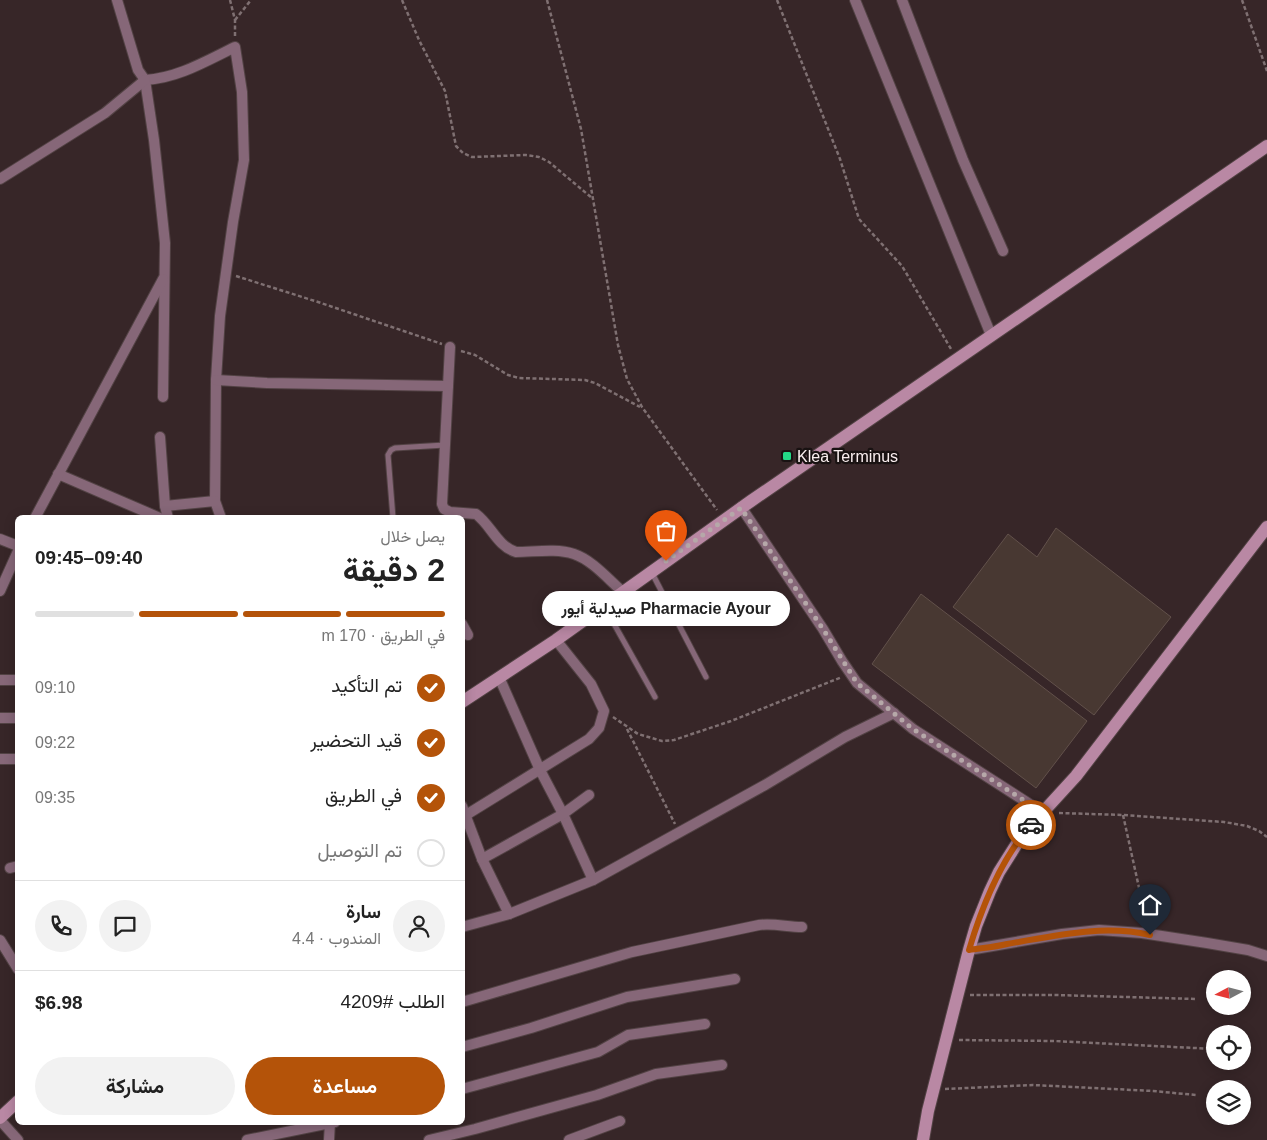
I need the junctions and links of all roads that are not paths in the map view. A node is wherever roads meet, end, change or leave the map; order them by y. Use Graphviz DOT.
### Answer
graph roads {
  1 [pos="116,0"];
  2 [pos="855,0"];
  3 [pos="902,0"];
  4 [pos="145,80"];
  5 [pos="1267,146"];
  6 [pos="0,179"];
  7 [pos="1003,251"];
  8 [pos="165,276"];
  9 [pos="991,335"];
  10 [pos="450,347"];
  11 [pos="216,380"];
  12 [pos="448,386"];
  13 [pos="163,397"];
  14 [pos="160,437"];
  15 [pos="445,446"];
  16 [pos="58,474"];
  17 [pos="215,501"];
  18 [pos="165,506"];
  19 [pos="741,508"];
  20 [pos="444,514"];
  21 [pos="37,515"];
  22 [pos="153,515"];
  23 [pos="167,515"];
  24 [pos="220,515"];
  25 [pos="393,515"];
  26 [pos="1267,527"];
  27 [pos="0,539"];
  28 [pos="15,545"];
  29 [pos="15,558"];
  30 [pos="651,572"];
  31 [pos="0,592"];
  32 [pos="623,592"];
  33 [pos="604,605"];
  34 [pos="465,630"];
  35 [pos="468,635"];
  36 [pos="556,640"];
  37 [pos="499,677"];
  38 [pos="706,677"];
  39 [pos="0,680"];
  40 [pos="15,680"];
  41 [pos="655,697"];
  42 [pos="465,700"];
  43 [pos="894,713"];
  44 [pos="0,718"];
  45 [pos="15,718"];
  46 [pos="0,759"];
  47 [pos="15,759"];
  48 [pos="540,770"];
  49 [pos="589,795"];
  50 [pos="465,810"];
  51 [pos="1042,812"];
  52 [pos="465,814"];
  53 [pos="564,814"];
  54 [pos="482,859"];
  55 [pos="594,880"];
  56 [pos="509,914"];
  57 [pos="465,926"];
  58 [pos="802,927"];
  59 [pos="0,940"];
  60 [pos="969,950"];
  61 [pos="1267,956"];
  62 [pos="15,964"];
  63 [pos="735,979"];
  64 [pos="465,1001"];
  65 [pos="705,1024"];
  66 [pos="465,1046"];
  67 [pos="722,1065"];
  68 [pos="465,1088"];
  69 [pos="15,1104"];
  70 [pos="0,1119"];
  71 [pos="620,1121"];
  72 [pos="322,1125"];
  73 [pos="332,1125"];
  74 [pos="475,1129"];
  75 [pos="18,1140"];
  76 [pos="247,1140"];
  77 [pos="329,1140"];
  78 [pos="429,1140"];
  79 [pos="478,1140"];
  80 [pos="569,1140"];
  81 [pos="923,1140"];
  1 -- 4 [label="street"];
  2 -- 9 [label="street"];
  3 -- 7 [label="street"];
  4 -- 6 [label="street"];
  4 -- 8 [label="street"];
  4 -- 11 [label="street"];
  5 -- 9 [label="main road"];
  8 -- 13 [label="street"];
  8 -- 16 [label="street"];
  9 -- 19 [label="main road"];
  10 -- 12 [label="street"];
  11 -- 12 [label="street"];
  11 -- 17 [label="street"];
  12 -- 15 [label="street"];
  14 -- 18 [label="street"];
  15 -- 20 [label="street"];
  15 -- 25 [label="lane"];
  16 -- 21 [label="street"];
  16 -- 22 [label="street"];
  17 -- 18 [label="street"];
  17 -- 24 [label="street"];
  18 -- 23 [label="street"];
  19 -- 30 [label="main road"];
  19 -- 43 [label="street"];
  20 -- 32 [label="street"];
  26 -- 51 [label="main road"];
  27 -- 28 [label="street"];
  29 -- 31 [label="street"];
  30 -- 32 [label="main road"];
  30 -- 38 [label="lane"];
  32 -- 33 [label="main road"];
  33 -- 36 [label="main road"];
  33 -- 41 [label="lane"];
  34 -- 35 [label="street"];
  36 -- 37 [label="main road"];
  36 -- 48 [label="street"];
  37 -- 42 [label="main road"];
  37 -- 48 [label="street"];
  39 -- 40 [label="street"];
  43 -- 51 [label="street"];
  43 -- 55 [label="street"];
  44 -- 45 [label="street"];
  46 -- 47 [label="street"];
  48 -- 50 [label="street"];
  48 -- 53 [label="street"];
  49 -- 53 [label="street"];
  51 -- 60 [label="main road"];
  52 -- 54 [label="street"];
  53 -- 54 [label="street"];
  53 -- 55 [label="street"];
  54 -- 56 [label="street"];
  55 -- 56 [label="street"];
  56 -- 57 [label="street"];
  58 -- 64 [label="street"];
  59 -- 62 [label="street"];
  60 -- 61 [label="street"];
  60 -- 81 [label="main road"];
  63 -- 66 [label="street"];
  65 -- 68 [label="street"];
  67 -- 74 [label="street"];
  69 -- 70 [label="main road"];
  70 -- 75 [label="street"];
  71 -- 80 [label="street"];
  72 -- 76 [label="street"];
  73 -- 77 [label="street"];
  74 -- 78 [label="street"];
  74 -- 79 [label="street"];
}
